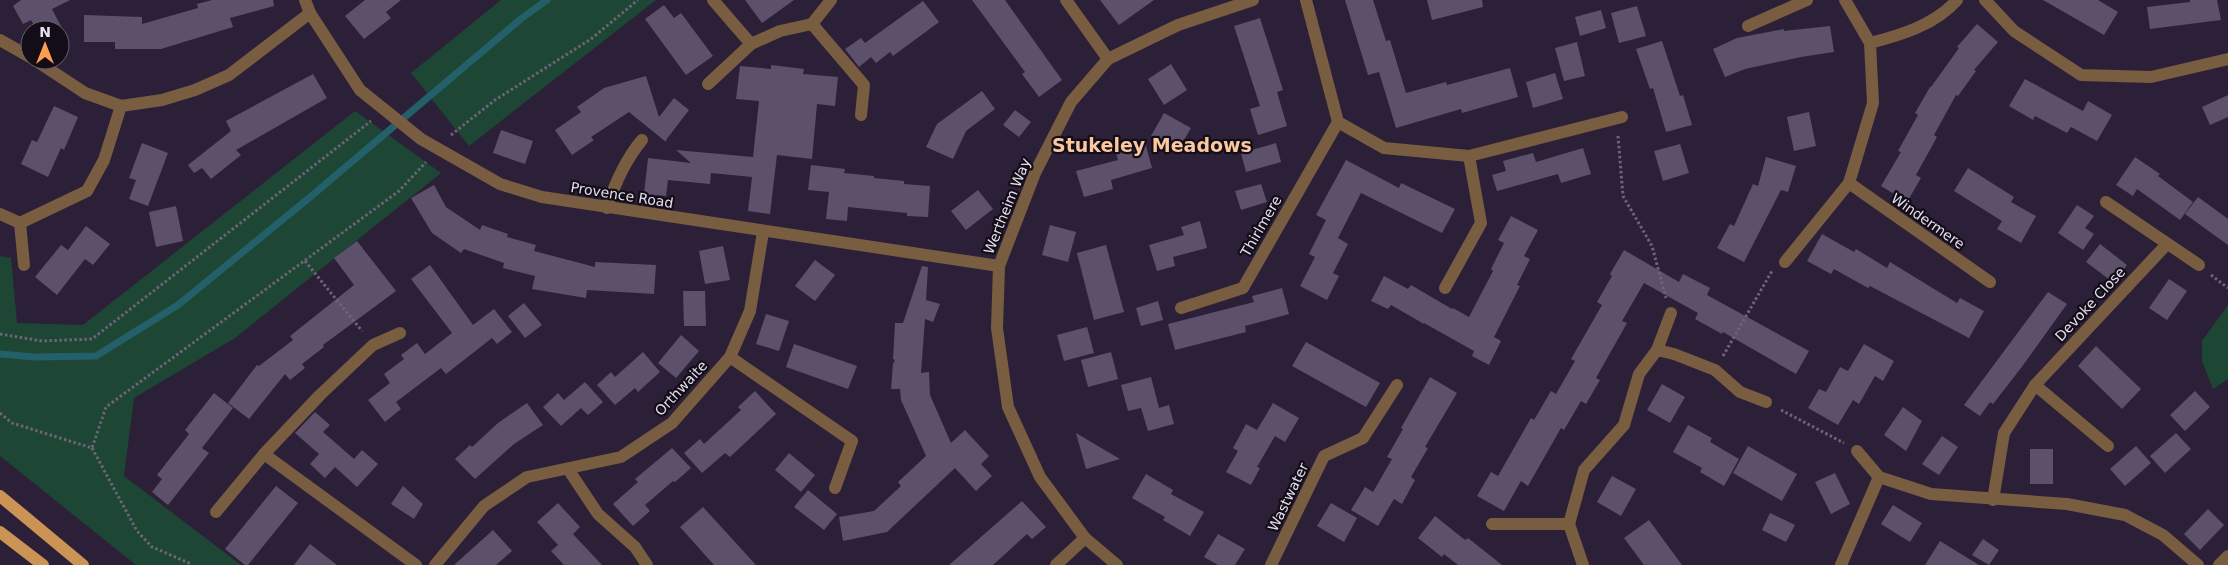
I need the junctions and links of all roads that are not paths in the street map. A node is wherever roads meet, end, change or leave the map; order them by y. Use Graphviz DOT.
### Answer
graph roads {
  1 [pos="305,0"];
  2 [pos="713,0"];
  3 [pos="831,0"];
  4 [pos="1066,0"];
  5 [pos="1253,0"];
  6 [pos="1306,0"];
  7 [pos="1807,0"];
  8 [pos="1845,0"];
  9 [pos="1957,0"];
  10 [pos="1985,0"];
  11 [pos="310,13"];
  12 [pos="812,24"];
  13 [pos="1748,26"];
  14 [pos="0,40"];
  15 [pos="1870,42"];
  16 [pos="751,44"];
  17 [pos="20,51"];
  18 [pos="1108,59"];
  19 [pos="2228,59"];
  20 [pos="49,70"];
  21 [pos="708,84"];
  22 [pos="120,106"];
  23 [pos="861,115"];
  24 [pos="1619,118"];
  25 [pos="1338,122"];
  26 [pos="642,140"];
  27 [pos="1469,156"];
  28 [pos="1849,183"];
  29 [pos="2106,202"];
  30 [pos="607,208"];
  31 [pos="0,214"];
  32 [pos="20,223"];
  33 [pos="763,232"];
  34 [pos="2166,244"];
  35 [pos="1785,262"];
  36 [pos="24,265"];
  37 [pos="2199,265"];
  38 [pos="999,266"];
  39 [pos="1990,282"];
  40 [pos="1445,288"];
  41 [pos="1181,308"];
  42 [pos="1670,313"];
  43 [pos="400,333"];
  44 [pos="1657,350"];
  45 [pos="730,357"];
  46 [pos="1397,385"];
  47 [pos="2035,386"];
  48 [pos="1766,402"];
  49 [pos="2108,446"];
  50 [pos="1857,451"];
  51 [pos="264,454"];
  52 [pos="568,470"];
  53 [pos="1879,477"];
  54 [pos="836,488"];
  55 [pos="0,496"];
  56 [pos="1993,500"];
  57 [pos="216,512"];
  58 [pos="1492,524"];
  59 [pos="1570,524"];
  60 [pos="0,532"];
  61 [pos="1084,538"];
  62 [pos="2228,556"];
  63 [pos="43,565"];
  64 [pos="83,565"];
  65 [pos="416,565"];
  66 [pos="435,565"];
  67 [pos="647,565"];
  68 [pos="1056,565"];
  69 [pos="1116,565"];
  70 [pos="1271,565"];
  71 [pos="1584,565"];
  72 [pos="1841,565"];
  73 [pos="2198,565"];
  74 [pos="2219,565"];
  1 -- 11 [label="street, Provence Road"];
  2 -- 16 [label="street"];
  3 -- 12 [label="street"];
  4 -- 18 [label="street"];
  5 -- 18 [label="street, Wertheim Way"];
  6 -- 25 [label="street"];
  7 -- 13 [label="street"];
  8 -- 15 [label="street"];
  9 -- 15 [label="street"];
  10 -- 19 [label="street"];
  11 -- 22 [label="street"];
  11 -- 30 [label="street, Provence Road"];
  12 -- 16 [label="street"];
  12 -- 23 [label="street"];
  14 -- 17 [label="street"];
  15 -- 28 [label="street"];
  16 -- 21 [label="street"];
  18 -- 38 [label="street, Wertheim Way"];
  20 -- 22 [label="street"];
  22 -- 32 [label="street"];
  24 -- 27 [label="street"];
  25 -- 27 [label="street"];
  25 -- 41 [label="street, Thirlmere"];
  26 -- 30 [label="street"];
  27 -- 40 [label="street"];
  28 -- 35 [label="street"];
  28 -- 39 [label="street, Windermere"];
  29 -- 34 [label="street"];
  30 -- 33 [label="street, Provence Road"];
  31 -- 32 [label="street"];
  32 -- 36 [label="street"];
  33 -- 38 [label="street, Provence Road"];
  33 -- 45 [label="street, Orthwaite"];
  34 -- 37 [label="street"];
  34 -- 47 [label="street, Devoke Close"];
  38 -- 61 [label="street, Wertheim Way"];
  42 -- 44 [label="street"];
  43 -- 51 [label="street"];
  44 -- 48 [label="street"];
  44 -- 59 [label="street"];
  45 -- 52 [label="street, Orthwaite"];
  45 -- 54 [label="street"];
  46 -- 70 [label="street, Wastwater"];
  47 -- 49 [label="street"];
  47 -- 56 [label="street, Devoke Close"];
  50 -- 53 [label="street"];
  51 -- 57 [label="street"];
  51 -- 65 [label="street"];
  52 -- 66 [label="street, Orthwaite"];
  52 -- 67 [label="street"];
  53 -- 56 [label="street"];
  53 -- 72 [label="street"];
  55 -- 64 [label="main road"];
  56 -- 73 [label="street"];
  58 -- 59 [label="street"];
  59 -- 71 [label="street"];
  60 -- 63 [label="main road"];
  61 -- 68 [label="street"];
  61 -- 69 [label="street, Wertheim Way"];
  62 -- 74 [label="street"];
}
